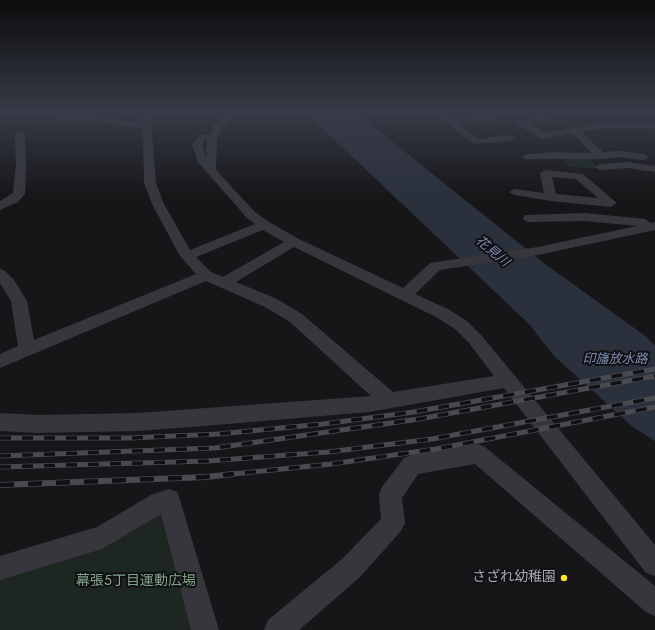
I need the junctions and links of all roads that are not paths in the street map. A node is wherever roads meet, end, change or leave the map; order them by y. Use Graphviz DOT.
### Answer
graph roads {
  1 [pos="20,140"];
  2 [pos="149,140"];
  3 [pos="200,140"];
  4 [pos="212,140"];
  5 [pos="475,140"];
  6 [pos="490,140"];
  7 [pos="585,140"];
  8 [pos="601,156"];
  9 [pos="528,157"];
  10 [pos="644,157"];
  11 [pos="600,167"];
  12 [pos="655,169"];
  13 [pos="211,171"];
  14 [pos="516,192"];
  15 [pos="551,197"];
  16 [pos="611,204"];
  17 [pos="0,206"];
  18 [pos="529,218"];
  19 [pos="631,221"];
  20 [pos="264,225"];
  21 [pos="655,225"];
  22 [pos="294,242"];
  23 [pos="187,256"];
  24 [pos="0,274"];
  25 [pos="206,275"];
  26 [pos="224,283"];
  27 [pos="405,295"];
  28 [pos="27,350"];
  29 [pos="0,361"];
  30 [pos="500,382"];
  31 [pos="390,400"];
  32 [pos="0,422"];
  33 [pos="655,564"];
  34 [pos="0,568"];
  35 [pos="655,603"];
  36 [pos="205,630"];
  37 [pos="278,630"];
  1 -- 17 [label="street"];
  2 -- 23 [label="street"];
  3 -- 13 [label="street"];
  4 -- 13 [label="street"];
  5 -- 6 [label="street"];
  7 -- 8 [label="street"];
  8 -- 9 [label="street"];
  8 -- 10 [label="street"];
  11 -- 12 [label="street"];
  13 -- 20 [label="street"];
  14 -- 15 [label="street"];
  15 -- 16 [label="street"];
  15 -- 16 [label="street"];
  16 -- 19 [label="street"];
  18 -- 19 [label="street"];
  19 -- 21 [label="street"];
  20 -- 22 [label="street"];
  20 -- 23 [label="street"];
  21 -- 27 [label="street"];
  22 -- 26 [label="street"];
  22 -- 27 [label="street"];
  23 -- 25 [label="street"];
  24 -- 28 [label="street"];
  25 -- 26 [label="street"];
  25 -- 28 [label="street"];
  26 -- 31 [label="street"];
  27 -- 33 [label="street"];
  28 -- 29 [label="street"];
  30 -- 31 [label="street"];
  31 -- 32 [label="street"];
  34 -- 36 [label="street"];
  35 -- 37 [label="street"];
}
